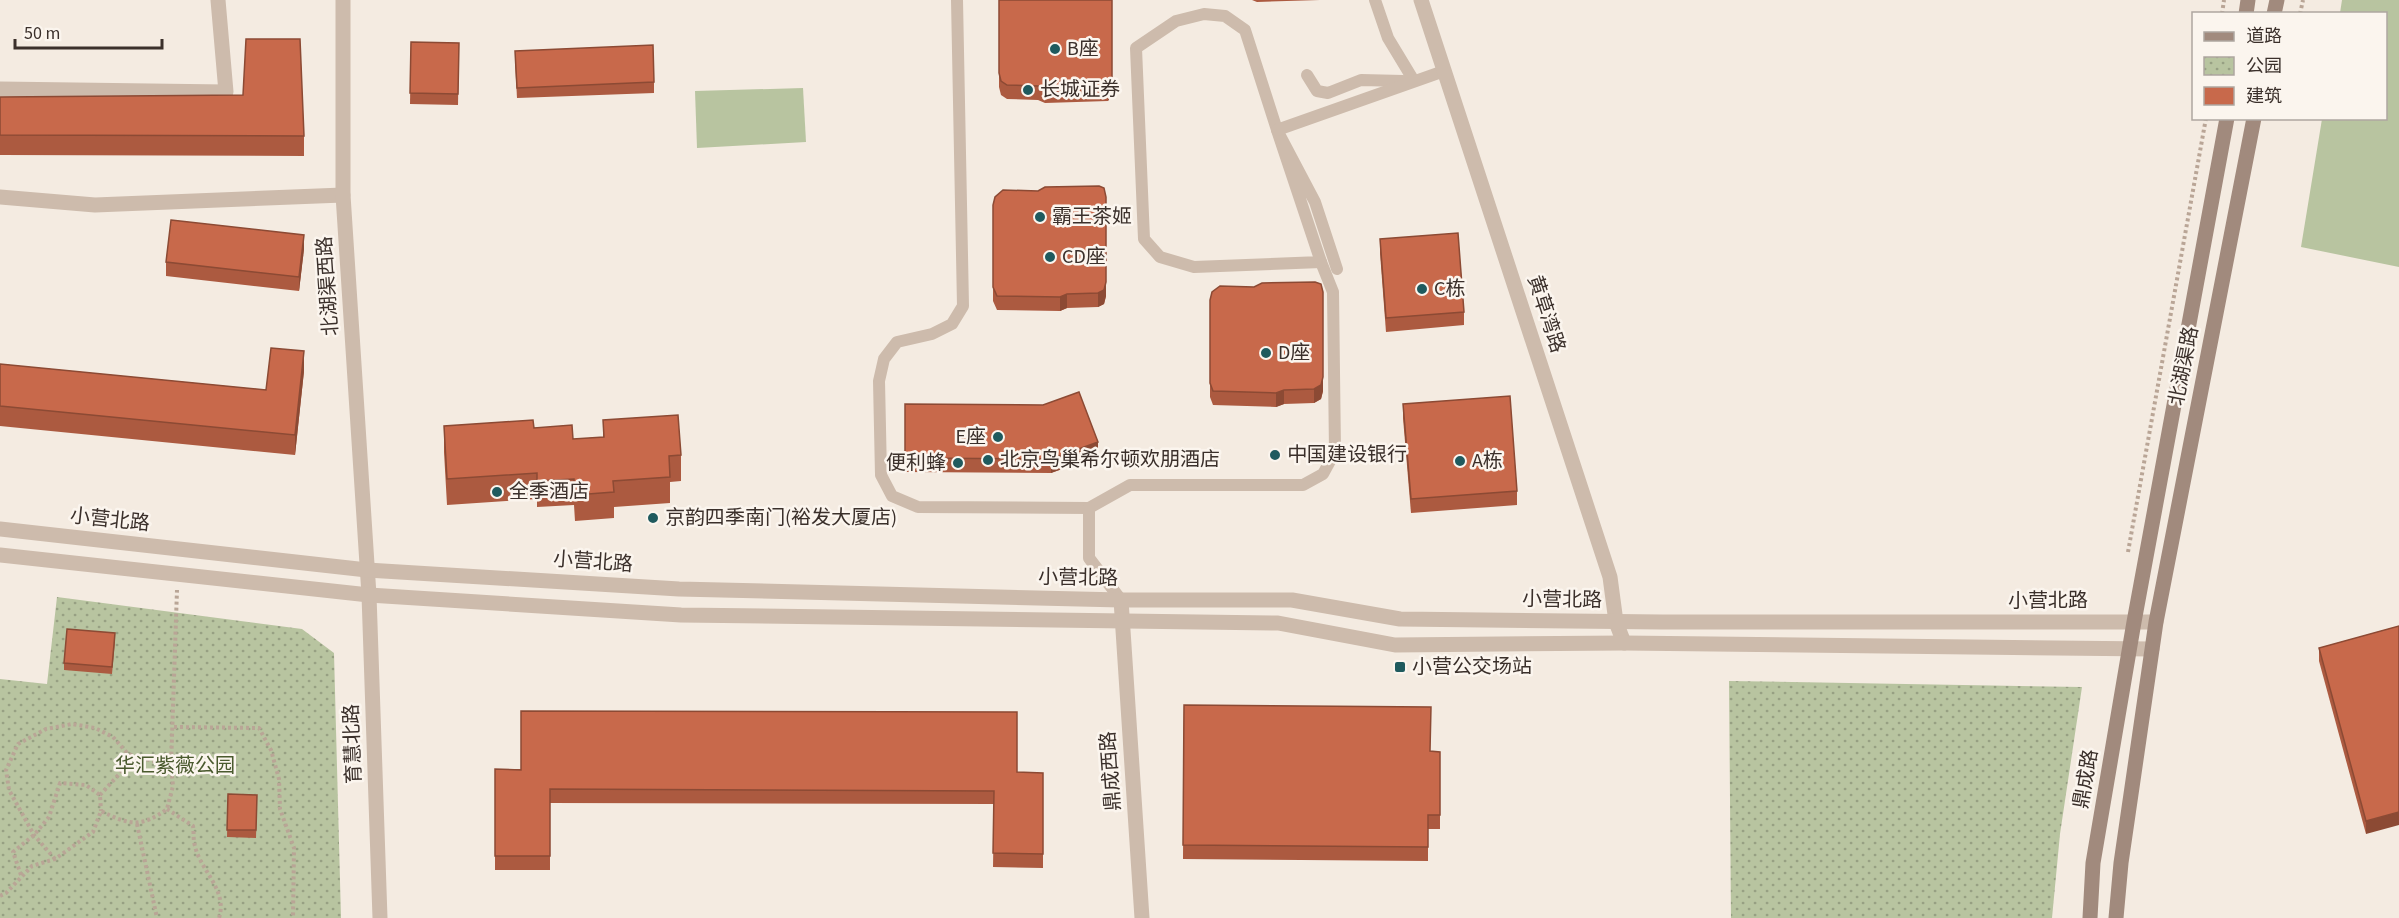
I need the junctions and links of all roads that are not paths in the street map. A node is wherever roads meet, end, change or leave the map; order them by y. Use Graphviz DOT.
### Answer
graph roads {
  1 [pos="218,0"];
  2 [pos="343,0"];
  3 [pos="957,0"];
  4 [pos="1375,0"];
  5 [pos="1421,0"];
  6 [pos="1444,71"];
  7 [pos="1307,75"];
  8 [pos="1414,81"];
  9 [pos="0,89"];
  10 [pos="2227,120"];
  11 [pos="2254,120"];
  12 [pos="1277,130"];
  13 [pos="343,195"];
  14 [pos="0,197"];
  15 [pos="1321,262"];
  16 [pos="1337,269"];
  17 [pos="1089,508"];
  18 [pos="0,529"];
  19 [pos="0,555"];
  20 [pos="367,570"];
  21 [pos="369,595"];
  22 [pos="1121,600"];
  23 [pos="1121,621"];
  24 [pos="1616,622"];
  25 [pos="2134,622"];
  26 [pos="2156,622"];
  27 [pos="1624,643"];
  28 [pos="2130,649"];
  29 [pos="2152,649"];
  30 [pos="380,918"];
  31 [pos="1142,918"];
  32 [pos="2090,918"];
  33 [pos="2116,918"];
  1 -- 9 [label="street"];
  2 -- 13 [label="street, 北湖渠西路"];
  3 -- 17 [label="lane"];
  4 -- 8 [label="lane"];
  5 -- 6 [label="street, 黄草湾路"];
  6 -- 8 [label="lane"];
  6 -- 24 [label="street, 黄草湾路"];
  7 -- 8 [label="lane"];
  8 -- 12 [label="lane"];
  10 -- 25 [label="main road, 北湖渠路"];
  11 -- 26 [label="main road, 北湖渠路"];
  12 -- 15 [label="lane"];
  12 -- 15 [label="lane"];
  12 -- 16 [label="lane"];
  13 -- 14 [label="street"];
  13 -- 20 [label="street, 北湖渠西路"];
  15 -- 17 [label="lane"];
  17 -- 22 [label="lane"];
  18 -- 20 [label="street, 小营北路"];
  19 -- 21 [label="street"];
  20 -- 21 [label="street, 育慧北路"];
  20 -- 22 [label="street, 小营北路"];
  21 -- 23 [label="street"];
  21 -- 30 [label="street, 育慧北路"];
  22 -- 23 [label="street, 鼎成西路"];
  22 -- 24 [label="street, 小营北路"];
  23 -- 27 [label="street"];
  23 -- 31 [label="street, 鼎成西路"];
  24 -- 25 [label="street, 小营北路"];
  24 -- 27 [label="street, 黄草湾路"];
  25 -- 26 [label="street, 小营北路"];
  25 -- 28 [label="main road, 北湖渠路"];
  26 -- 29 [label="main road, 北湖渠路"];
  27 -- 28 [label="street"];
  28 -- 29 [label="street"];
  28 -- 32 [label="main road, 鼎成路"];
  29 -- 33 [label="main road"];
}
